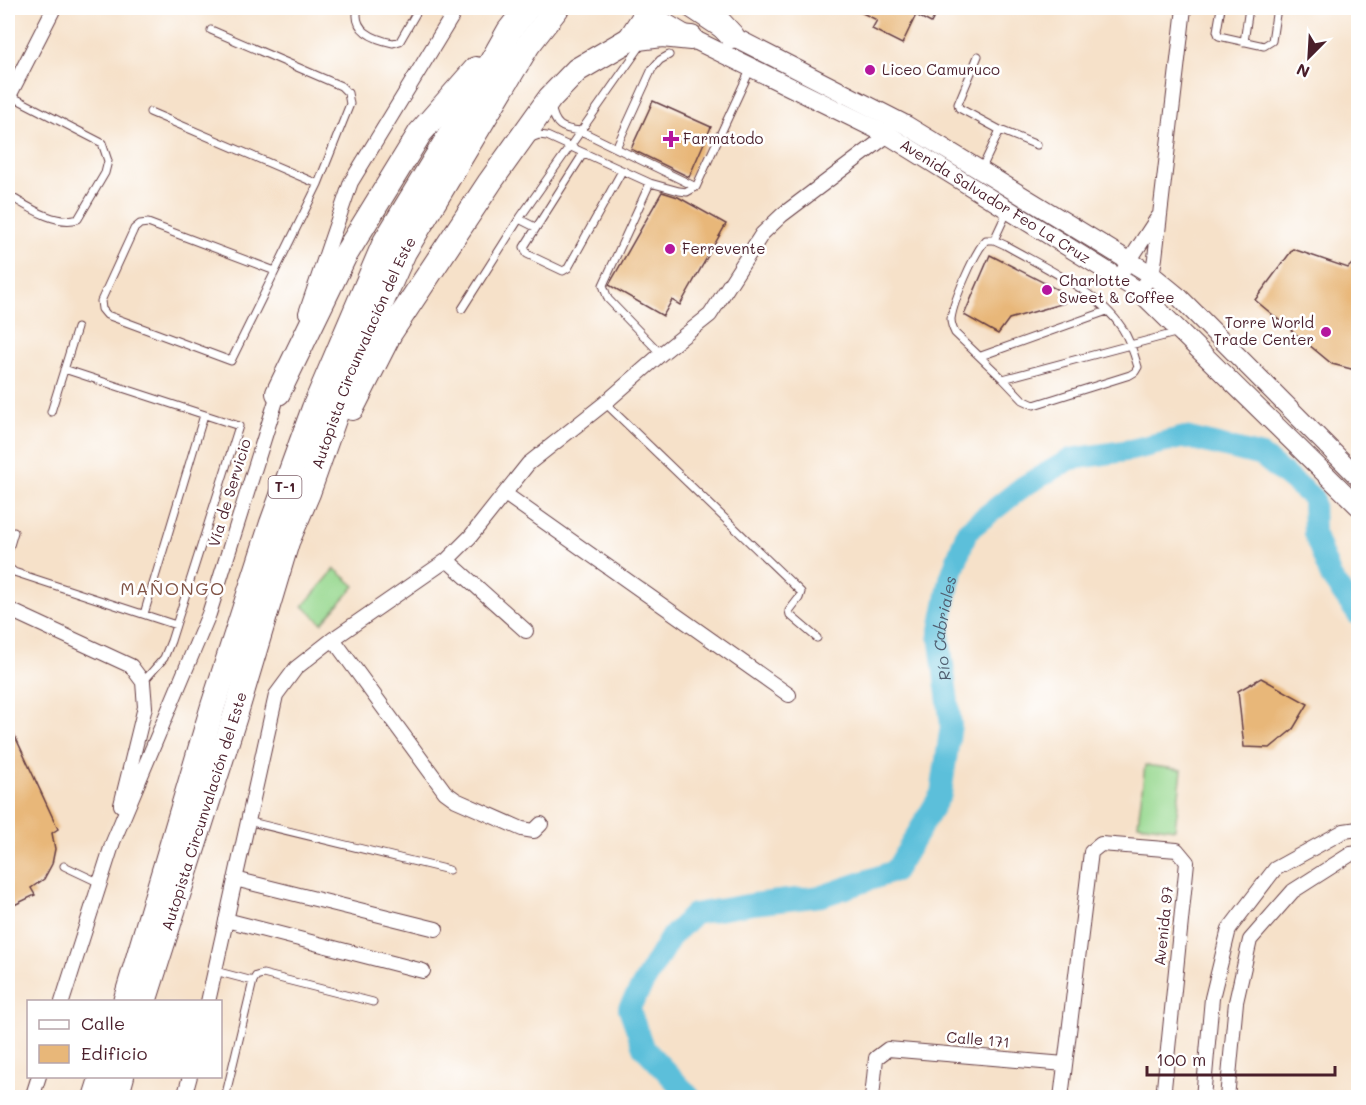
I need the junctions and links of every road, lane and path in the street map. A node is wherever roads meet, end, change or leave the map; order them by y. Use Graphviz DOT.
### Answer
graph roads {
  1 [pos="54,8"];
  2 [pos="358,8"];
  3 [pos="419,8"];
  4 [pos="457,8"];
  5 [pos="527,8"];
  6 [pos="556,8"];
  7 [pos="690,8"];
  8 [pos="706,8"];
  9 [pos="1184,8"];
  10 [pos="1221,8"];
  11 [pos="1249,8"];
  12 [pos="1277,8"];
  13 [pos="646,9"];
  14 [pos="211,30"];
  15 [pos="509,31"];
  16 [pos="732,36"];
  17 [pos="638,38"];
  18 [pos="691,38"];
  19 [pos="1244,42"];
  20 [pos="669,56"];
  21 [pos="978,56"];
  22 [pos="751,68"];
  23 [pos="8,97"];
  24 [pos="550,98"];
  25 [pos="150,112"];
  26 [pos="1000,130"];
  27 [pos="580,131"];
  28 [pos="888,135"];
  29 [pos="518,143"];
  30 [pos="1037,145"];
  31 [pos="569,146"];
  32 [pos="616,148"];
  33 [pos="583,154"];
  34 [pos="981,170"];
  35 [pos="622,171"];
  36 [pos="650,183"];
  37 [pos="318,184"];
  38 [pos="696,187"];
  39 [pos="8,195"];
  40 [pos="1008,209"];
  41 [pos="1159,216"];
  42 [pos="519,219"];
  43 [pos="535,227"];
  44 [pos="994,240"];
  45 [pos="1131,261"];
  46 [pos="275,271"];
  47 [pos="1152,275"];
  48 [pos="1117,276"];
  49 [pos="1139,291"];
  50 [pos="462,309"];
  51 [pos="1107,311"];
  52 [pos="77,328"];
  53 [pos="1181,332"];
  54 [pos="1131,344"];
  55 [pos="661,354"];
  56 [pos="981,356"];
  57 [pos="64,369"];
  58 [pos="1004,379"];
  59 [pos="278,393"];
  60 [pos="605,403"];
  61 [pos="51,411"];
  62 [pos="204,415"];
  63 [pos="1359,477"];
  64 [pos="308,493"];
  65 [pos="505,494"];
  66 [pos="1359,506"];
  67 [pos="14,532"];
  68 [pos="8,552"];
  69 [pos="447,560"];
  70 [pos="8,567"];
  71 [pos="8,609"];
  72 [pos="144,614"];
  73 [pos="176,625"];
  74 [pos="526,631"];
  75 [pos="817,638"];
  76 [pos="333,639"];
  77 [pos="143,682"];
  78 [pos="789,696"];
  79 [pos="248,821"];
  80 [pos="541,824"];
  81 [pos="1359,829"];
  82 [pos="113,842"];
  83 [pos="1359,853"];
  84 [pos="64,866"];
  85 [pos="449,870"];
  86 [pos="235,879"];
  87 [pos="100,883"];
  88 [pos="226,920"];
  89 [pos="436,929"];
  90 [pos="215,971"];
  91 [pos="423,971"];
  92 [pos="253,981"];
  93 [pos="63,1000"];
  94 [pos="126,1000"];
  95 [pos="145,1000"];
  96 [pos="208,1000"];
  97 [pos="373,1002"];
  98 [pos="1065,1064"];
  99 [pos="39,1078"];
  100 [pos="102,1078"];
  101 [pos="122,1078"];
  102 [pos="190,1078"];
  103 [pos="32,1098"];
  104 [pos="96,1098"];
  105 [pos="116,1098"];
  106 [pos="184,1098"];
  107 [pos="225,1098"];
  108 [pos="872,1098"];
  109 [pos="1061,1098"];
  110 [pos="1163,1098"];
  111 [pos="1203,1098"];
  112 [pos="1227,1098"];
  1 -- 23 [label="street"];
  2 -- 3 [label="lane"];
  4 -- 59 [label="street, Vía de Servicio"];
  5 -- 15 [label="highway, Autopista Circunvalación del Este / T-1"];
  6 -- 64 [label="highway, Autopista Circunvalación del Este / T-1"];
  7 -- 16 [label="street, Avenida Salvador Feo La Cruz"];
  8 -- 16 [label="highway"];
  9 -- 41 [label="street"];
  10 -- 19 [label="lane"];
  11 -- 19 [label="lane"];
  12 -- 19 [label="lane"];
  13 -- 17 [label="highway"];
  13 -- 18 [label="street, Avenida Salvador Feo La Cruz"];
  14 -- 37 [label="lane"];
  15 -- 59 [label="highway"];
  15 -- 94 [label="highway, Autopista Circunvalación del Este / T-1"];
  16 -- 34 [label="street, Avenida Salvador Feo La Cruz"];
  17 -- 18 [label="highway"];
  17 -- 24 [label="highway"];
  17 -- 27 [label="lane"];
  18 -- 22 [label="street, Avenida Salvador Feo La Cruz"];
  20 -- 32 [label="lane"];
  21 -- 26 [label="lane"];
  22 -- 28 [label="street, Avenida Salvador Feo La Cruz"];
  22 -- 38 [label="lane"];
  23 -- 39 [label="lane"];
  24 -- 27 [label="lane"];
  24 -- 29 [label="highway"];
  25 -- 37 [label="lane"];
  26 -- 30 [label="lane"];
  26 -- 34 [label="lane"];
  27 -- 31 [label="lane"];
  27 -- 32 [label="lane"];
  28 -- 40 [label="street, Avenida Salvador Feo La Cruz"];
  28 -- 55 [label="street"];
  29 -- 31 [label="lane"];
  29 -- 64 [label="highway"];
  31 -- 33 [label="lane"];
  31 -- 42 [label="lane"];
  32 -- 38 [label="lane"];
  33 -- 35 [label="lane"];
  33 -- 43 [label="lane"];
  34 -- 45 [label="street, Avenida Salvador Feo La Cruz"];
  35 -- 36 [label="lane"];
  35 -- 43 [label="lane"];
  36 -- 38 [label="lane"];
  36 -- 55 [label="lane"];
  37 -- 46 [label="lane"];
  40 -- 44 [label="lane"];
  40 -- 48 [label="street, Avenida Salvador Feo La Cruz"];
  41 -- 45 [label="street"];
  41 -- 47 [label="street"];
  42 -- 43 [label="lane"];
  42 -- 50 [label="lane"];
  44 -- 51 [label="lane"];
  44 -- 56 [label="lane"];
  45 -- 47 [label="street, Avenida Salvador Feo La Cruz"];
  45 -- 48 [label="street"];
  46 -- 46 [label="lane"];
  47 -- 49 [label="street"];
  47 -- 63 [label="street, Avenida Salvador Feo La Cruz"];
  48 -- 49 [label="street, Avenida Salvador Feo La Cruz"];
  49 -- 53 [label="street, Avenida Salvador Feo La Cruz"];
  51 -- 54 [label="lane"];
  51 -- 56 [label="lane"];
  52 -- 57 [label="lane"];
  53 -- 54 [label="lane"];
  53 -- 66 [label="street, Avenida Salvador Feo La Cruz"];
  54 -- 58 [label="lane"];
  54 -- 58 [label="lane"];
  55 -- 60 [label="street"];
  56 -- 58 [label="lane"];
  57 -- 61 [label="lane"];
  57 -- 62 [label="lane"];
  59 -- 82 [label="street, Vía de Servicio"];
  60 -- 65 [label="street"];
  60 -- 75 [label="lane"];
  62 -- 72 [label="lane"];
  62 -- 73 [label="lane"];
  64 -- 95 [label="highway, Autopista Circunvalación del Este / T-1"];
  65 -- 69 [label="street"];
  65 -- 78 [label="street"];
  67 -- 68 [label="lane"];
  69 -- 74 [label="street"];
  69 -- 76 [label="street"];
  70 -- 72 [label="lane"];
  71 -- 77 [label="street"];
  72 -- 73 [label="lane"];
  73 -- 77 [label="lane"];
  76 -- 79 [label="street"];
  76 -- 80 [label="street"];
  77 -- 82 [label="street"];
  79 -- 85 [label="lane"];
  79 -- 86 [label="street"];
  81 -- 111 [label="street"];
  82 -- 87 [label="street, Vía de Servicio"];
  83 -- 112 [label="street"];
  84 -- 87 [label="lane"];
  86 -- 88 [label="street"];
  86 -- 89 [label="street"];
  87 -- 93 [label="street, Vía de Servicio"];
  88 -- 90 [label="street"];
  88 -- 91 [label="street"];
  90 -- 92 [label="lane"];
  90 -- 96 [label="street"];
  92 -- 97 [label="lane"];
  92 -- 107 [label="lane"];
  98 -- 108 [label="street, Calle 171"];
  98 -- 109 [label="street"];
  98 -- 110 [label="street, Avenida 97"];
  99 -- 103 [label="street"];
  100 -- 104 [label="highway"];
  101 -- 105 [label="highway"];
  102 -- 106 [label="street"];
}
